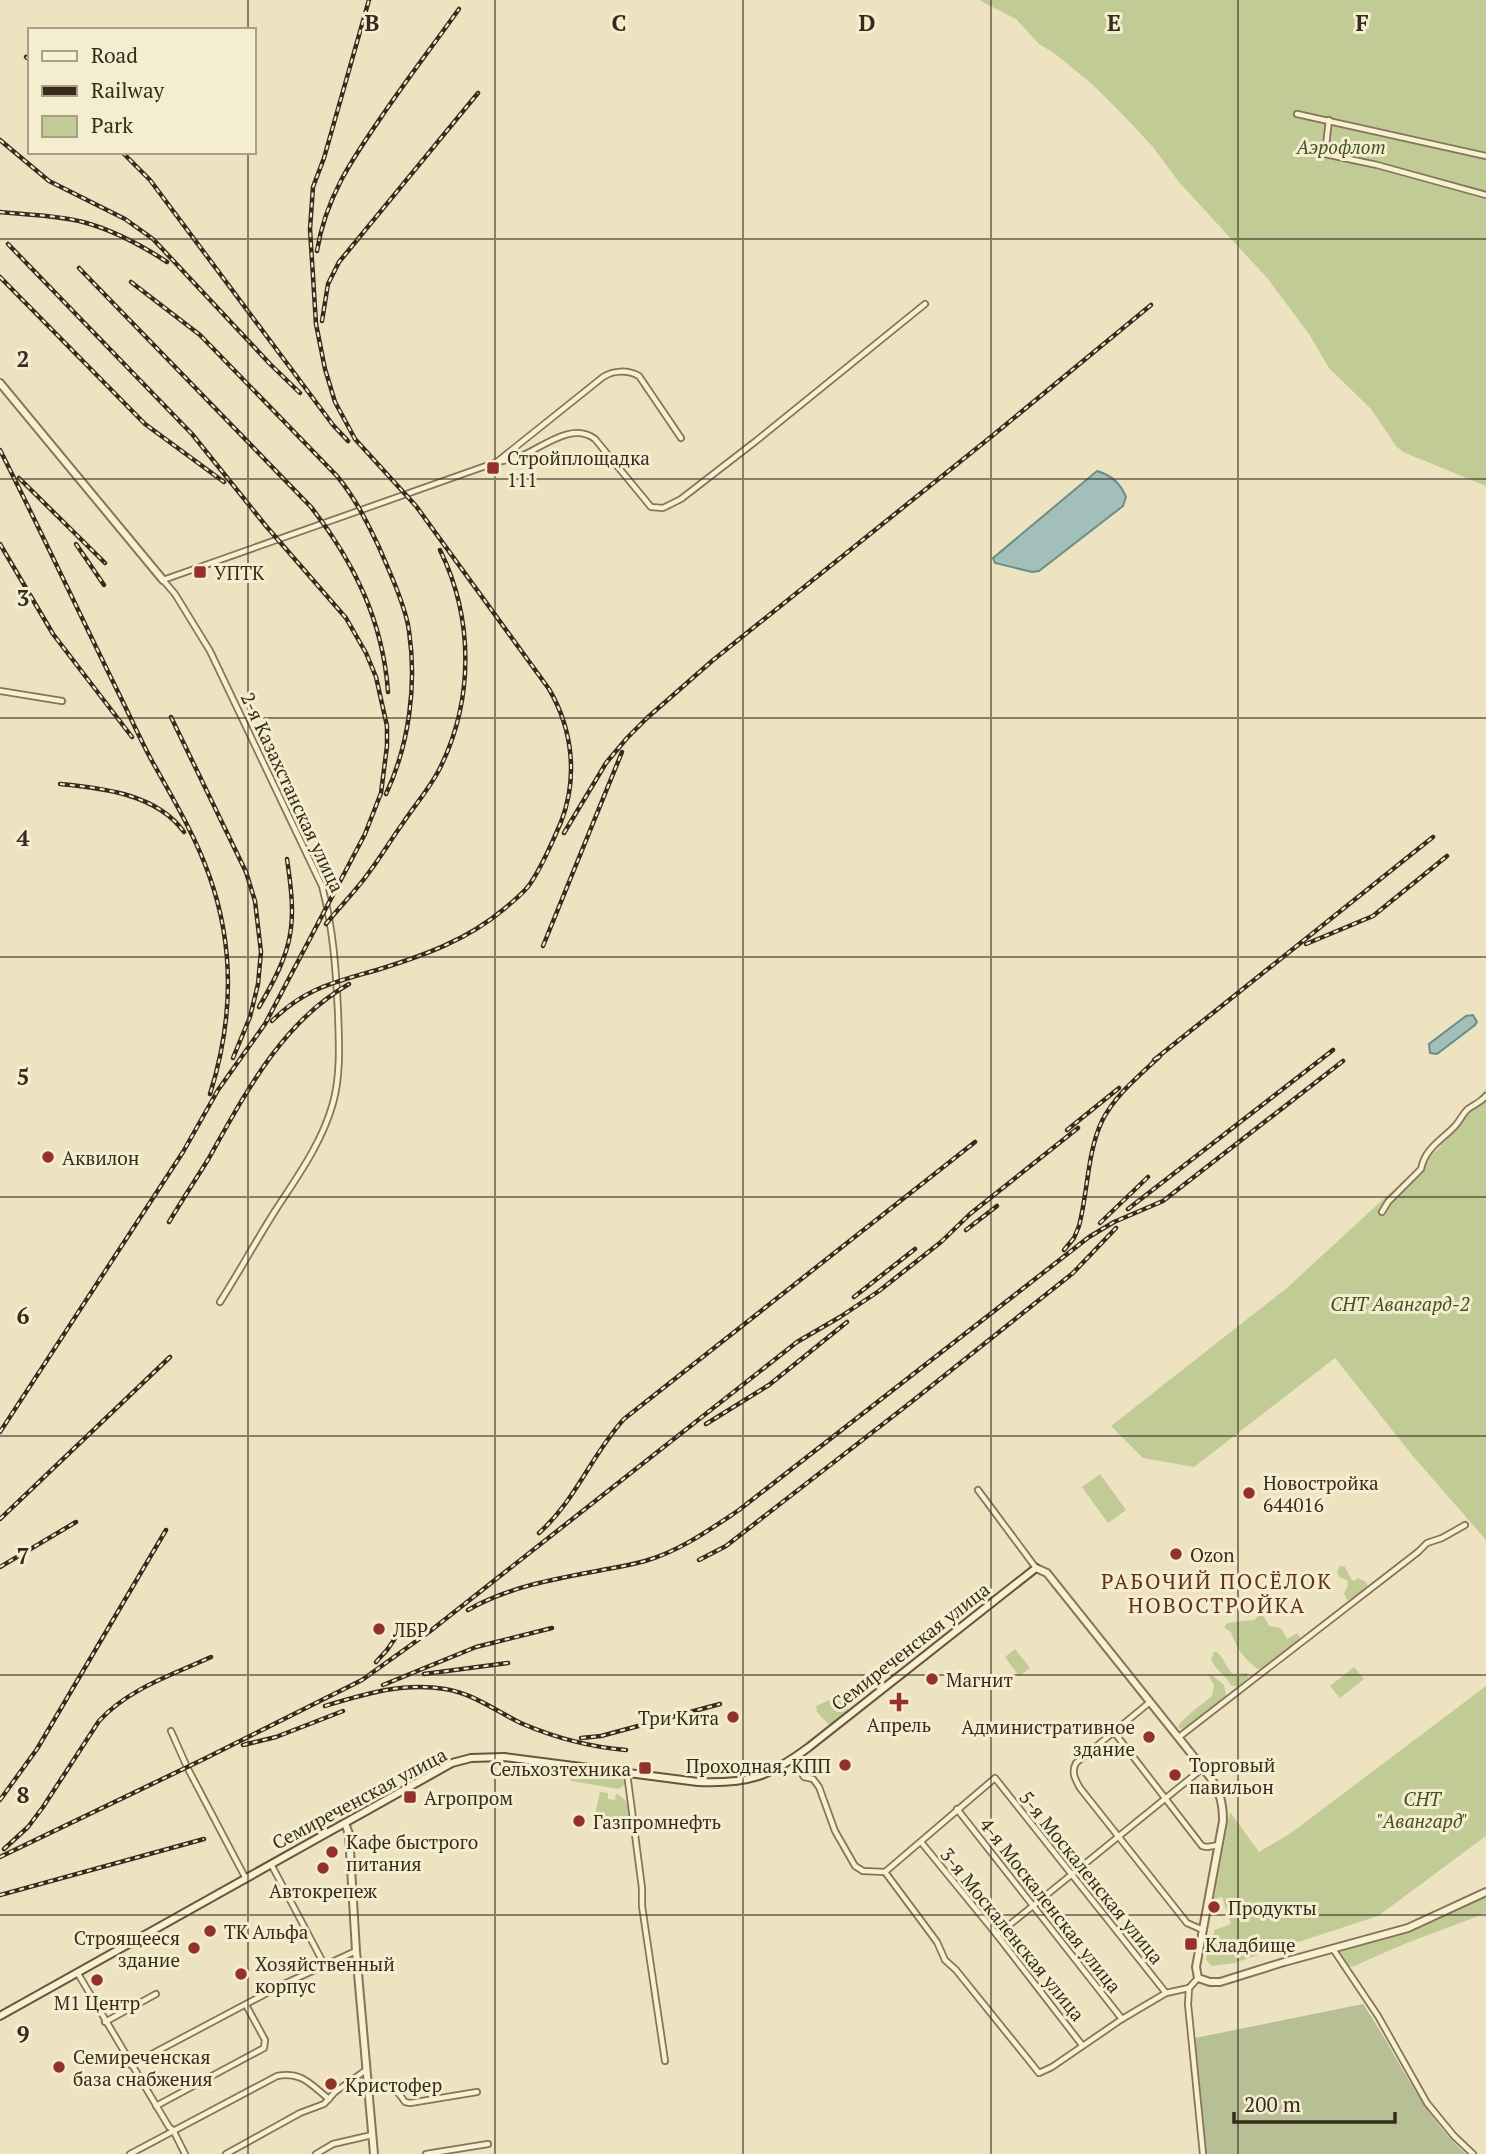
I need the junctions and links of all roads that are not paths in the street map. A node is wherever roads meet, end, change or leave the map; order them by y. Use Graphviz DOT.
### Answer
graph roads {
  1 [pos="1297,114"];
  2 [pos="1329,120"];
  3 [pos="1486,156"];
  4 [pos="1486,195"];
  5 [pos="925,304"];
  6 [pos="0,383"];
  7 [pos="681,438"];
  8 [pos="497,462"];
  9 [pos="163,580"];
  10 [pos="0,691"];
  11 [pos="62,701"];
  12 [pos="1486,1096"];
  13 [pos="1382,1212"];
  14 [pos="220,1302"];
  15 [pos="978,1490"];
  16 [pos="1465,1525"];
  17 [pos="1036,1568"];
  18 [pos="1150,1702"];
  19 [pos="171,1731"];
  20 [pos="1114,1732"];
  21 [pos="1179,1737"];
  22 [pos="793,1759"];
  23 [pos="1203,1768"];
  24 [pos="627,1773"];
  25 [pos="1166,1799"];
  26 [pos="957,1809"];
  27 [pos="345,1823"];
  28 [pos="1119,1838"];
  29 [pos="921,1842"];
  30 [pos="1219,1845"];
  31 [pos="271,1863"];
  32 [pos="885,1872"];
  33 [pos="1072,1875"];
  34 [pos="246,1877"];
  35 [pos="1486,1892"];
  36 [pos="1035,1906"];
  37 [pos="1203,1930"];
  38 [pos="997,1935"];
  39 [pos="1333,1949"];
  40 [pos="356,1951"];
  41 [pos="325,1966"];
  42 [pos="77,1972"];
  43 [pos="1198,1978"];
  44 [pos="1189,1988"];
  45 [pos="1166,1993"];
  46 [pos="156,1994"];
  47 [pos="246,2005"];
  48 [pos="0,2015"];
  49 [pos="1122,2019"];
  50 [pos="105,2022"];
  51 [pos="1082,2045"];
  52 [pos="666,2061"];
  53 [pos="131,2065"];
  54 [pos="366,2070"];
  55 [pos="368,2086"];
  56 [pos="477,2092"];
  57 [pos="329,2099"];
  58 [pos="156,2106"];
  59 [pos="173,2130"];
  60 [pos="372,2135"];
  61 [pos="488,2144"];
  62 [pos="326,2148"];
  63 [pos="130,2154"];
  64 [pos="185,2154"];
  65 [pos="226,2154"];
  66 [pos="316,2154"];
  67 [pos="329,2154"];
  68 [pos="374,2154"];
  69 [pos="426,2154"];
  70 [pos="1203,2154"];
  71 [pos="1473,2154"];
  1 -- 2 [label="street"];
  2 -- 3 [label="street"];
  2 -- 4 [label="street"];
  5 -- 8 [label="street"];
  6 -- 9 [label="street, 2-я Казахстанская улица"];
  7 -- 8 [label="street"];
  8 -- 9 [label="street"];
  9 -- 14 [label="street, 2-я Казахстанская улица"];
  10 -- 11 [label="street"];
  12 -- 13 [label="street"];
  15 -- 17 [label="street"];
  16 -- 21 [label="street"];
  17 -- 18 [label="street"];
  17 -- 22 [label="street, Семиреченская улица"];
  18 -- 20 [label="street"];
  18 -- 21 [label="street"];
  19 -- 34 [label="street"];
  20 -- 25 [label="street"];
  20 -- 28 [label="street"];
  21 -- 23 [label="street"];
  22 -- 24 [label="street, Семиреченская улица"];
  22 -- 32 [label="street"];
  23 -- 25 [label="street"];
  23 -- 30 [label="street"];
  24 -- 27 [label="street, Семиреченская улица"];
  24 -- 52 [label="street"];
  25 -- 28 [label="street"];
  25 -- 30 [label="street"];
  26 -- 29 [label="street"];
  26 -- 33 [label="street, 5-я Москаленская улица"];
  26 -- 36 [label="street, 4-я Москаленская улица"];
  27 -- 31 [label="street, Семиреченская улица"];
  27 -- 40 [label="street"];
  28 -- 33 [label="street"];
  28 -- 37 [label="street"];
  29 -- 32 [label="street"];
  29 -- 38 [label="street, 3-я Москаленская улица"];
  30 -- 37 [label="street"];
  31 -- 34 [label="street, Семиреченская улица"];
  31 -- 41 [label="street"];
  32 -- 51 [label="street"];
  33 -- 36 [label="street"];
  33 -- 45 [label="street, 5-я Москаленская улица"];
  34 -- 42 [label="street, Семиреченская улица"];
  35 -- 39 [label="street"];
  36 -- 38 [label="street"];
  36 -- 49 [label="street, 4-я Москаленская улица"];
  37 -- 43 [label="street"];
  38 -- 51 [label="street, 3-я Москаленская улица"];
  39 -- 43 [label="street"];
  39 -- 71 [label="street"];
  40 -- 41 [label="street"];
  40 -- 54 [label="street"];
  41 -- 47 [label="street"];
  42 -- 48 [label="street, Семиреченская улица"];
  42 -- 50 [label="street"];
  43 -- 44 [label="street"];
  44 -- 45 [label="street"];
  44 -- 70 [label="street"];
  45 -- 49 [label="street"];
  46 -- 50 [label="street"];
  47 -- 53 [label="street"];
  47 -- 58 [label="street"];
  49 -- 51 [label="street"];
  50 -- 53 [label="street"];
  53 -- 58 [label="street"];
  54 -- 55 [label="street"];
  54 -- 57 [label="street"];
  55 -- 56 [label="street"];
  55 -- 60 [label="street"];
  57 -- 59 [label="street"];
  57 -- 65 [label="street"];
  58 -- 59 [label="street"];
  59 -- 63 [label="street"];
  59 -- 64 [label="street"];
  60 -- 62 [label="street"];
  60 -- 68 [label="street"];
  61 -- 69 [label="street"];
  62 -- 66 [label="street"];
  62 -- 67 [label="street"];
}
